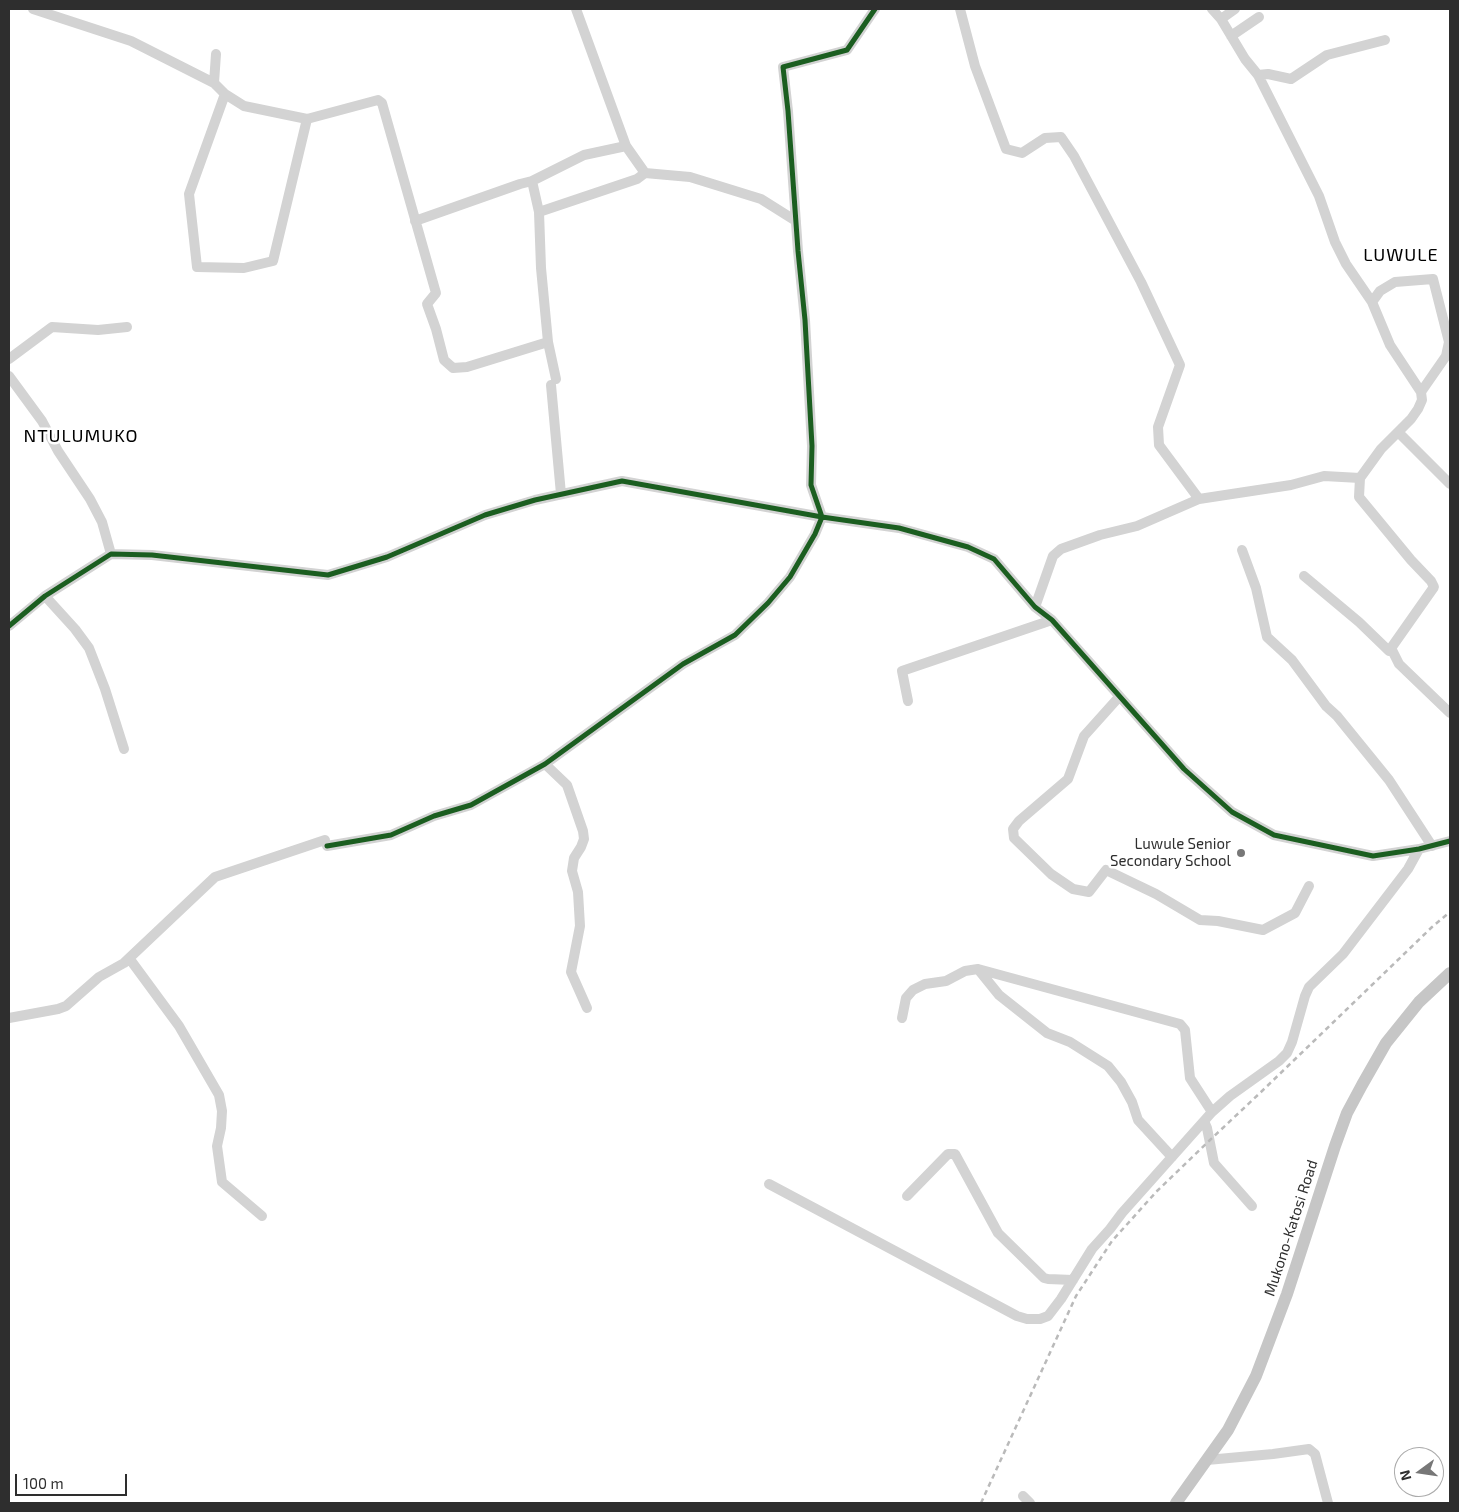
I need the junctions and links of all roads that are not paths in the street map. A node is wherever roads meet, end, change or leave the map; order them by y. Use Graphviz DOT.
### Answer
graph roads {
  1 [pos="33,9"];
  2 [pos="576,9"];
  3 [pos="875,9"];
  4 [pos="960,9"];
  5 [pos="1212,9"];
  6 [pos="1235,9"];
  7 [pos="1259,17"];
  8 [pos="1222,19"];
  9 [pos="1231,36"];
  10 [pos="1385,40"];
  11 [pos="216,54"];
  12 [pos="1258,75"];
  13 [pos="214,83"];
  14 [pos="225,94"];
  15 [pos="307,119"];
  16 [pos="626,146"];
  17 [pos="645,173"];
  18 [pos="532,181"];
  19 [pos="540,212"];
  20 [pos="415,221"];
  21 [pos="796,221"];
  22 [pos="1372,302"];
  23 [pos="127,327"];
  24 [pos="548,342"];
  25 [pos="9,359"];
  26 [pos="9,376"];
  27 [pos="1421,392"];
  28 [pos="1398,432"];
  29 [pos="1360,478"];
  30 [pos="1450,484"];
  31 [pos="561,494"];
  32 [pos="1199,499"];
  33 [pos="822,517"];
  34 [pos="1242,550"];
  35 [pos="111,554"];
  36 [pos="1304,576"];
  37 [pos="44,596"];
  38 [pos="1035,607"];
  39 [pos="1052,620"];
  40 [pos="9,626"];
  41 [pos="1388,651"];
  42 [pos="1119,697"];
  43 [pos="908,701"];
  44 [pos="1450,713"];
  45 [pos="124,749"];
  46 [pos="545,764"];
  47 [pos="1450,841"];
  48 [pos="1432,846"];
  49 [pos="1419,849"];
  50 [pos="1309,886"];
  51 [pos="129,958"];
  52 [pos="978,968"];
  53 [pos="1450,973"];
  54 [pos="587,1008"];
  55 [pos="9,1018"];
  56 [pos="902,1018"];
  57 [pos="1212,1112"];
  58 [pos="1204,1121"];
  59 [pos="1172,1156"];
  60 [pos="768,1184"];
  61 [pos="907,1196"];
  62 [pos="1252,1206"];
  63 [pos="262,1216"];
  64 [pos="1073,1280"];
  65 [pos="1207,1460"];
  66 [pos="1176,1503"];
  67 [pos="1328,1503"];
  1 -- 13 [label="street"];
  2 -- 16 [label="street"];
  3 -- 21 [label="street"];
  4 -- 32 [label="street"];
  5 -- 8 [label="street"];
  6 -- 8 [label="street"];
  7 -- 9 [label="street"];
  8 -- 9 [label="street"];
  9 -- 12 [label="street"];
  10 -- 12 [label="street"];
  11 -- 13 [label="street"];
  12 -- 22 [label="street"];
  13 -- 14 [label="street"];
  14 -- 15 [label="street"];
  14 -- 15 [label="street"];
  15 -- 20 [label="street"];
  16 -- 17 [label="street"];
  16 -- 18 [label="street"];
  17 -- 19 [label="street"];
  17 -- 21 [label="street"];
  18 -- 19 [label="street"];
  18 -- 20 [label="street"];
  19 -- 24 [label="street"];
  20 -- 24 [label="street"];
  21 -- 33 [label="street"];
  22 -- 27 [label="street"];
  22 -- 27 [label="street"];
  23 -- 25 [label="street"];
  24 -- 31 [label="street"];
  26 -- 35 [label="street"];
  27 -- 28 [label="street"];
  28 -- 29 [label="street"];
  28 -- 30 [label="street"];
  29 -- 32 [label="street"];
  29 -- 41 [label="street"];
  31 -- 33 [label="street"];
  31 -- 35 [label="street"];
  32 -- 38 [label="street"];
  33 -- 38 [label="street"];
  33 -- 46 [label="street"];
  34 -- 48 [label="street"];
  35 -- 37 [label="street"];
  36 -- 41 [label="street"];
  37 -- 40 [label="street"];
  37 -- 45 [label="street"];
  38 -- 39 [label="street"];
  39 -- 42 [label="street"];
  39 -- 43 [label="street"];
  41 -- 44 [label="street"];
  42 -- 49 [label="street"];
  42 -- 50 [label="street"];
  46 -- 51 [label="street"];
  46 -- 54 [label="street"];
  47 -- 48 [label="street"];
  48 -- 49 [label="street"];
  49 -- 57 [label="street"];
  51 -- 55 [label="street"];
  51 -- 63 [label="street"];
  52 -- 56 [label="street"];
  52 -- 57 [label="street"];
  52 -- 59 [label="street"];
  53 -- 65 [label="main road, Mukono-Katosi Road"];
  57 -- 58 [label="street"];
  58 -- 59 [label="street"];
  58 -- 62 [label="street"];
  59 -- 64 [label="street"];
  60 -- 64 [label="street"];
  61 -- 64 [label="street"];
  65 -- 66 [label="main road, Mukono-Katosi Road"];
  65 -- 67 [label="street"];
}
